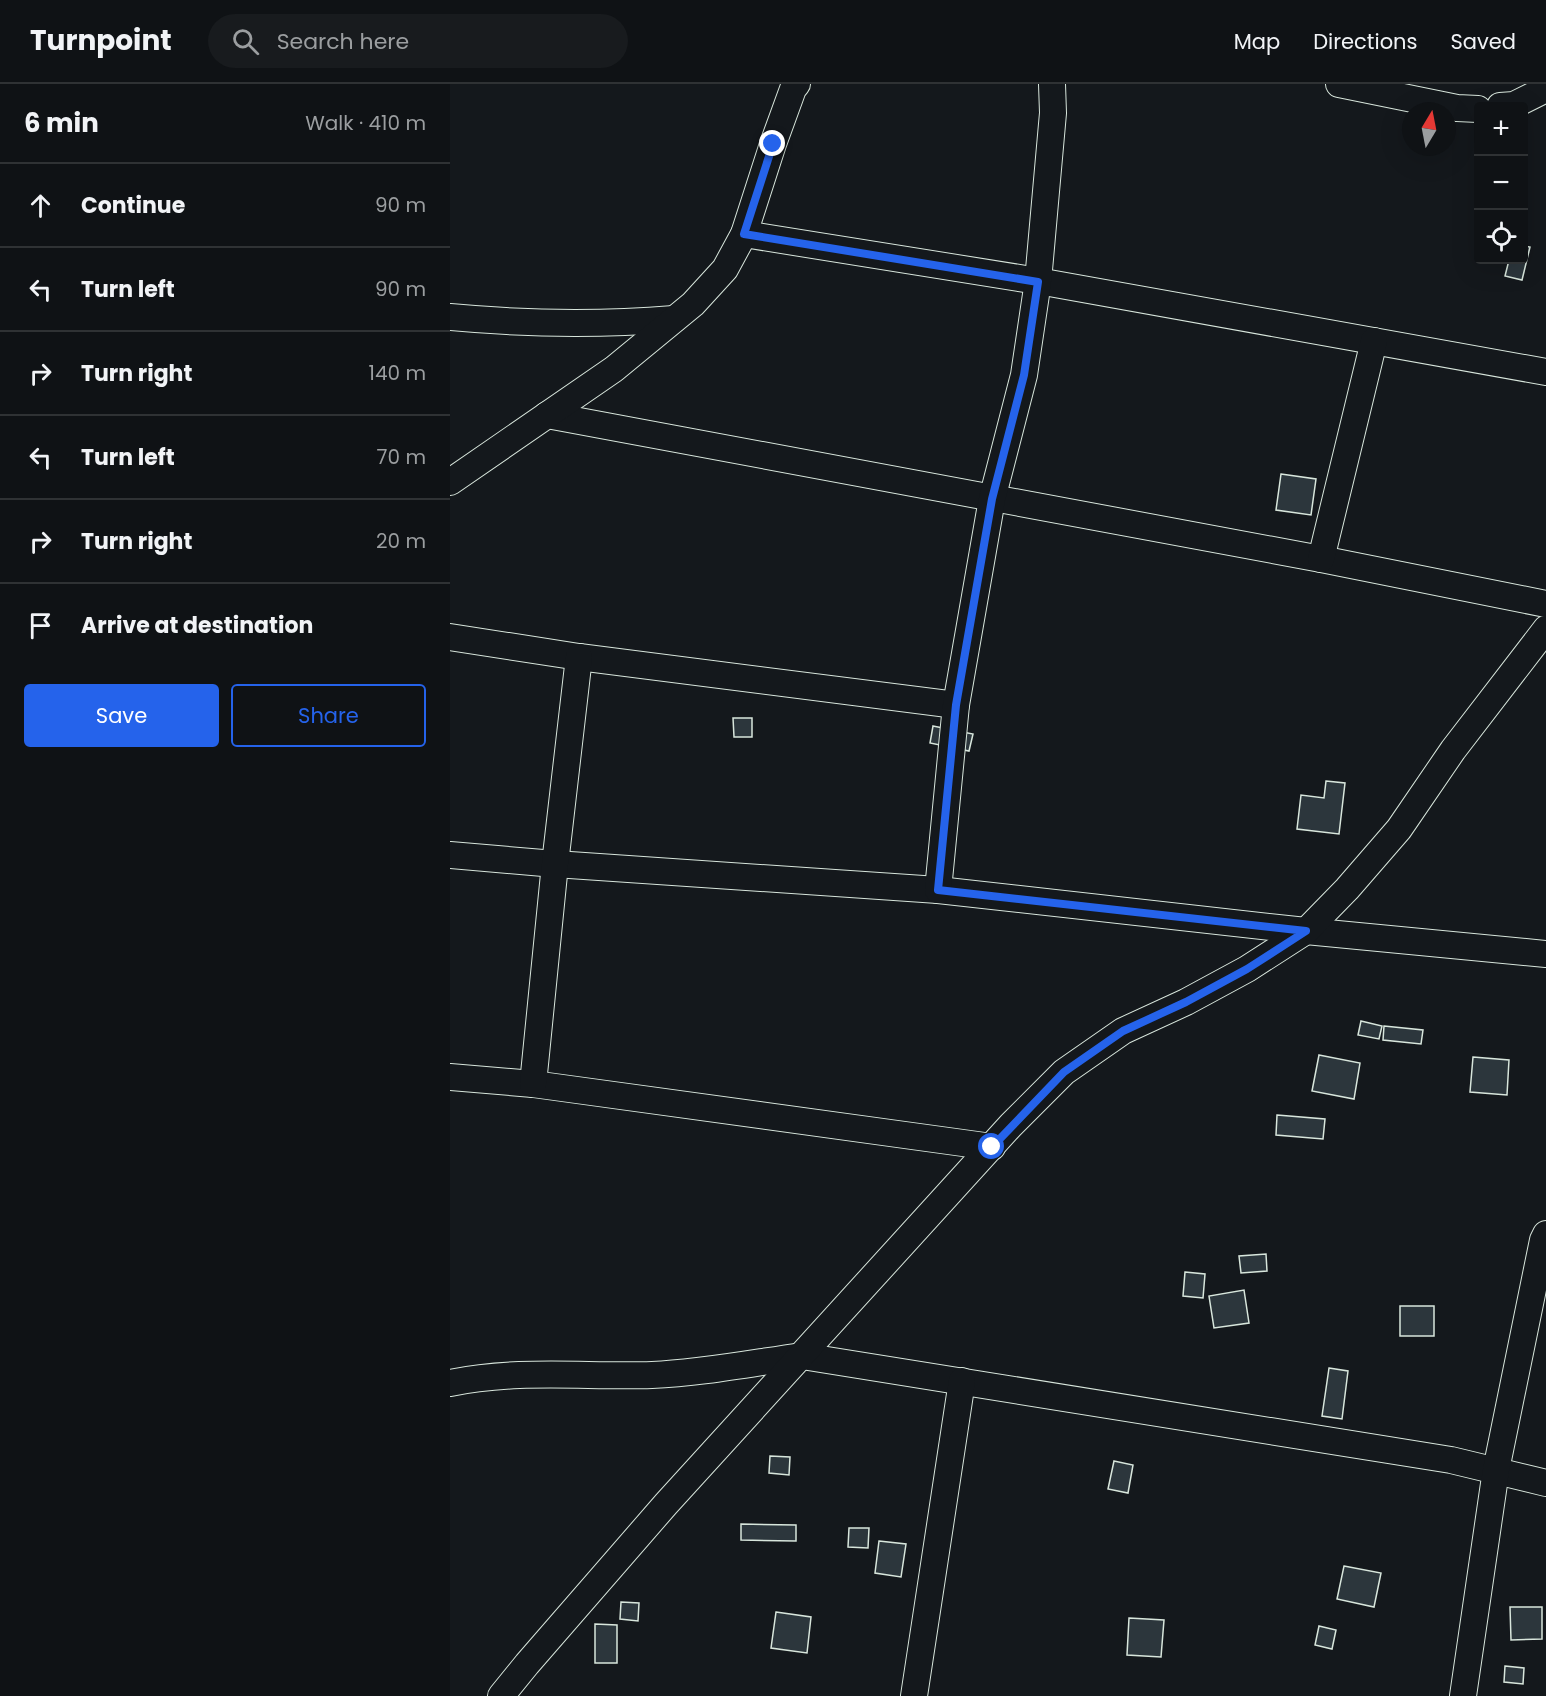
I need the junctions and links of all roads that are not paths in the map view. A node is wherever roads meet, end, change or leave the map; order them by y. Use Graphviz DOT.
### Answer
graph roads {
  1 [pos="796,84"];
  2 [pos="1052,84"];
  3 [pos="1339,84"];
  4 [pos="1546,89"];
  5 [pos="1520,102"];
  6 [pos="1474,109"];
  7 [pos="744,234"];
  8 [pos="1038,282"];
  9 [pos="450,317"];
  10 [pos="674,319"];
  11 [pos="1374,341"];
  12 [pos="1546,372"];
  13 [pos="547,416"];
  14 [pos="450,482"];
  15 [pos="992,499"];
  16 [pos="1321,559"];
  17 [pos="1546,604"];
  18 [pos="1546,629"];
  19 [pos="450,637"];
  20 [pos="579,657"];
  21 [pos="956,705"];
  22 [pos="450,855"];
  23 [pos="555,864"];
  24 [pos="938,890"];
  25 [pos="1306,931"];
  26 [pos="1546,954"];
  27 [pos="450,1077"];
  28 [pos="533,1084"];
  29 [pos="992,1147"];
  30 [pos="1546,1234"];
  31 [pos="802,1356"];
  32 [pos="962,1381"];
  33 [pos="450,1383"];
  34 [pos="1496,1470"];
  35 [pos="1546,1483"];
  36 [pos="501,1696"];
  37 [pos="914,1696"];
  38 [pos="1462,1696"];
  1 -- 7 [label="street"];
  2 -- 8 [label="street"];
  3 -- 6 [label="street"];
  4 -- 5 [label="street"];
  7 -- 8 [label="street"];
  7 -- 10 [label="street"];
  8 -- 11 [label="street"];
  8 -- 15 [label="street"];
  9 -- 10 [label="street"];
  10 -- 13 [label="street"];
  11 -- 12 [label="street"];
  11 -- 16 [label="street"];
  13 -- 14 [label="street"];
  13 -- 15 [label="street"];
  15 -- 16 [label="street"];
  15 -- 21 [label="street"];
  16 -- 17 [label="street"];
  18 -- 25 [label="street"];
  19 -- 20 [label="street"];
  20 -- 21 [label="street"];
  20 -- 23 [label="street"];
  21 -- 24 [label="street"];
  22 -- 23 [label="street"];
  23 -- 24 [label="street"];
  23 -- 28 [label="street"];
  24 -- 25 [label="street"];
  25 -- 26 [label="street"];
  25 -- 29 [label="street"];
  27 -- 28 [label="street"];
  28 -- 29 [label="street"];
  29 -- 31 [label="street"];
  30 -- 34 [label="street"];
  31 -- 32 [label="street"];
  31 -- 33 [label="street"];
  31 -- 36 [label="street"];
  32 -- 34 [label="street"];
  32 -- 37 [label="street"];
  34 -- 35 [label="street"];
  34 -- 38 [label="street"];
}
